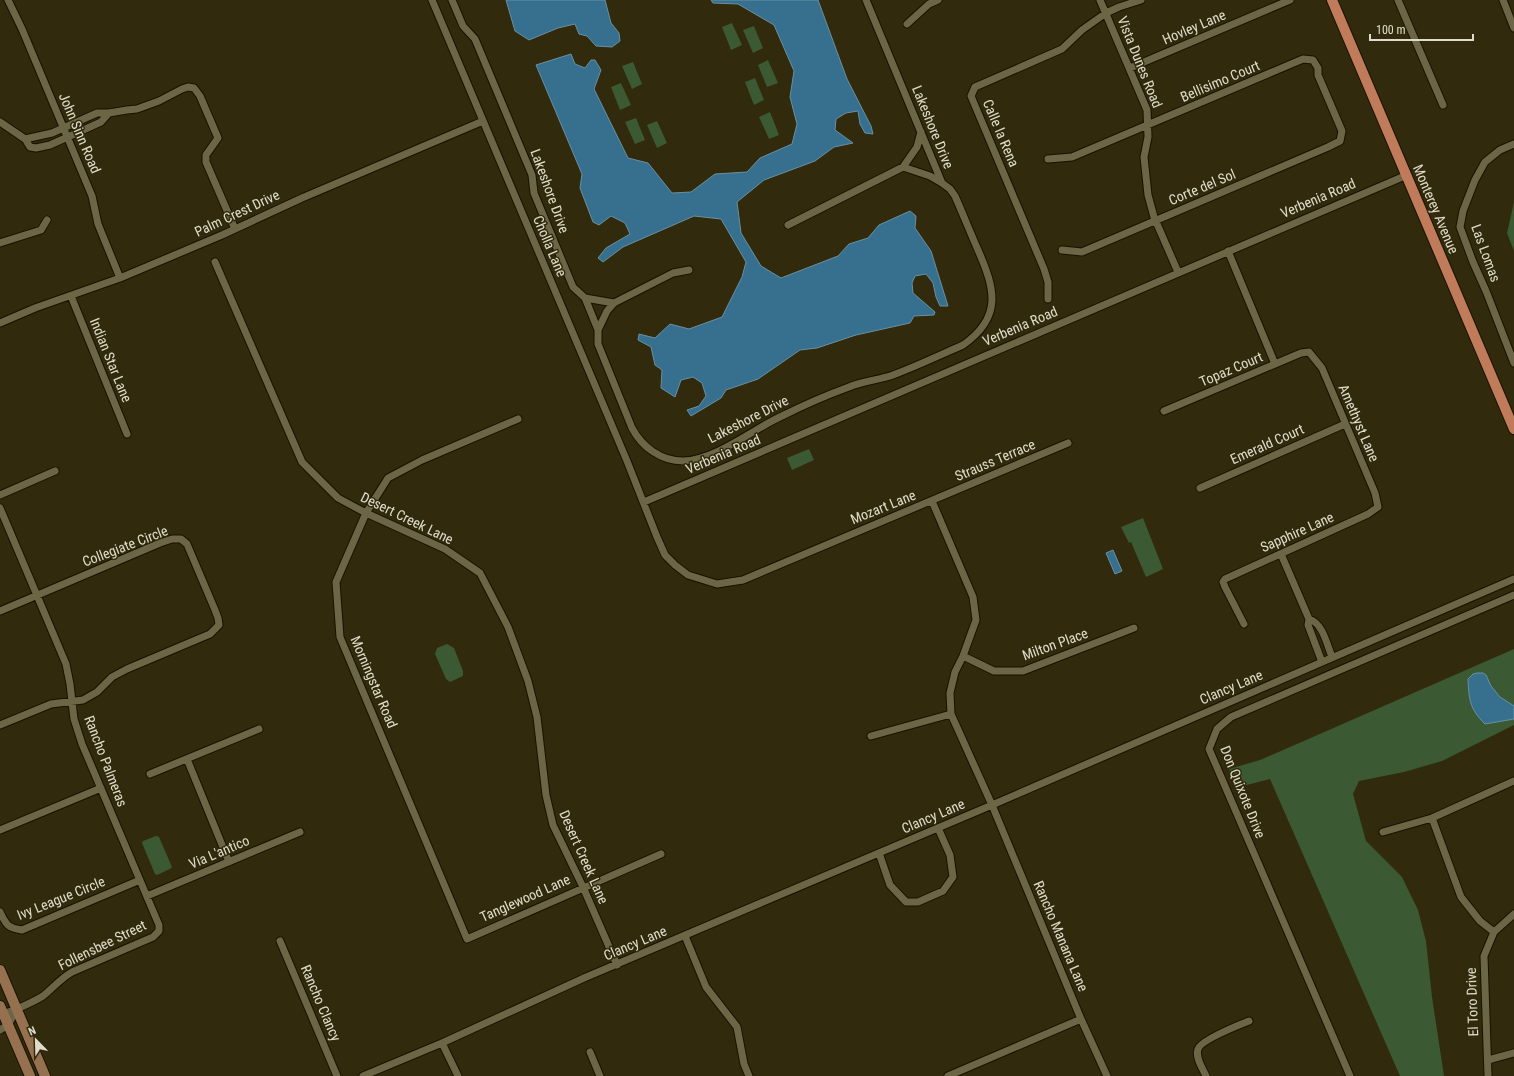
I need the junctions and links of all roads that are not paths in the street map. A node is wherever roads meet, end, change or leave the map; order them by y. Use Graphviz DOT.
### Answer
graph roads {
  1 [pos="8,0"];
  2 [pos="432,0"];
  3 [pos="452,0"];
  4 [pos="866,0"];
  5 [pos="938,0"];
  6 [pos="1100,0"];
  7 [pos="1141,0"];
  8 [pos="1290,0"];
  9 [pos="1332,0"];
  10 [pos="1398,0"];
  11 [pos="1503,0"];
  12 [pos="1106,13"];
  13 [pos="907,24"];
  14 [pos="1514,28"];
  15 [pos="1130,68"];
  16 [pos="1443,105"];
  17 [pos="109,113"];
  18 [pos="483,121"];
  19 [pos="0,122"];
  20 [pos="1148,125"];
  21 [pos="63,127"];
  22 [pos="1342,131"];
  23 [pos="921,132"];
  24 [pos="67,137"];
  25 [pos="25,139"];
  26 [pos="1514,144"];
  27 [pos="1048,158"];
  28 [pos="903,167"];
  29 [pos="1407,175"];
  30 [pos="942,183"];
  31 [pos="47,220"];
  32 [pos="1156,221"];
  33 [pos="788,225"];
  34 [pos="235,229"];
  35 [pos="0,244"];
  36 [pos="1062,250"];
  37 [pos="1228,251"];
  38 [pos="215,262"];
  39 [pos="689,270"];
  40 [pos="1178,272"];
  41 [pos="120,278"];
  42 [pos="71,296"];
  43 [pos="585,298"];
  44 [pos="1048,299"];
  45 [pos="614,303"];
  46 [pos="0,323"];
  47 [pos="598,330"];
  48 [pos="1309,352"];
  49 [pos="1514,363"];
  50 [pos="1275,364"];
  51 [pos="1164,411"];
  52 [pos="518,419"];
  53 [pos="1345,424"];
  54 [pos="1514,429"];
  55 [pos="127,434"];
  56 [pos="1068,443"];
  57 [pos="55,472"];
  58 [pos="1200,488"];
  59 [pos="0,495"];
  60 [pos="932,501"];
  61 [pos="644,502"];
  62 [pos="1378,507"];
  63 [pos="0,508"];
  64 [pos="366,513"];
  65 [pos="1281,554"];
  66 [pos="1514,579"];
  67 [pos="1514,595"];
  68 [pos="37,596"];
  69 [pos="0,611"];
  70 [pos="1309,619"];
  71 [pos="1244,624"];
  72 [pos="1134,628"];
  73 [pos="963,656"];
  74 [pos="1332,657"];
  75 [pos="1322,662"];
  76 [pos="72,702"];
  77 [pos="951,714"];
  78 [pos="0,725"];
  79 [pos="259,729"];
  80 [pos="871,736"];
  81 [pos="187,759"];
  82 [pos="150,774"];
  83 [pos="1514,781"];
  84 [pos="101,788"];
  85 [pos="992,805"];
  86 [pos="1432,818"];
  87 [pos="938,828"];
  88 [pos="0,830"];
  89 [pos="300,832"];
  90 [pos="1383,832"];
  91 [pos="879,853"];
  92 [pos="661,854"];
  93 [pos="229,862"];
  94 [pos="140,880"];
  95 [pos="583,887"];
  96 [pos="146,896"];
  97 [pos="0,912"];
  98 [pos="1514,914"];
  99 [pos="159,931"];
  100 [pos="1494,932"];
  101 [pos="685,936"];
  102 [pos="466,939"];
  103 [pos="280,941"];
  104 [pos="618,965"];
  105 [pos="0,970"];
  106 [pos="17,1009"];
  107 [pos="1,1011"];
  108 [pos="1081,1018"];
  109 [pos="1249,1021"];
  110 [pos="4,1028"];
  111 [pos="442,1043"];
  112 [pos="590,1052"];
  113 [pos="1514,1053"];
  114 [pos="1488,1060"];
  115 [pos="30,1076"];
  116 [pos="45,1076"];
  117 [pos="337,1076"];
  118 [pos="363,1076"];
  119 [pos="458,1076"];
  120 [pos="600,1076"];
  121 [pos="749,1076"];
  122 [pos="948,1076"];
  123 [pos="1107,1076"];
  124 [pos="1206,1076"];
  125 [pos="1350,1076"];
  126 [pos="1488,1076"];
  1 -- 21 [label="street, John Sinn Road"];
  2 -- 18 [label="street, Cholla Lane"];
  3 -- 43 [label="street, Lakeshore Drive"];
  4 -- 23 [label="street, Lakeshore Drive"];
  5 -- 13 [label="street"];
  6 -- 12 [label="street, Vista Dunes Road"];
  7 -- 12 [label="street, Calle la Rena"];
  8 -- 15 [label="street, Hovley Lane"];
  9 -- 29 [label="main road, Monterey Avenue"];
  10 -- 16 [label="street"];
  11 -- 14 [label="street"];
  12 -- 15 [label="street, Vista Dunes Road"];
  12 -- 44 [label="street, Calle la Rena"];
  15 -- 20 [label="street, Vista Dunes Road"];
  17 -- 21 [label="street"];
  17 -- 24 [label="street"];
  17 -- 34 [label="street"];
  18 -- 34 [label="street, Palm Crest Drive"];
  18 -- 61 [label="street, Cholla Lane"];
  19 -- 25 [label="street"];
  20 -- 22 [label="street, Bellisimo Court"];
  20 -- 27 [label="street, Bellisimo Court"];
  20 -- 32 [label="street, Vista Dunes Road"];
  21 -- 24 [label="street, John Sinn Road"];
  21 -- 25 [label="street"];
  22 -- 32 [label="street, Corte del Sol"];
  23 -- 28 [label="street"];
  23 -- 30 [label="street, Lakeshore Drive"];
  24 -- 25 [label="street"];
  24 -- 41 [label="street, John Sinn Road"];
  26 -- 49 [label="street, Las Lomas"];
  28 -- 30 [label="street"];
  28 -- 33 [label="street"];
  29 -- 37 [label="street, Verbenia Road"];
  29 -- 54 [label="main road, Monterey Avenue"];
  30 -- 47 [label="street, Lakeshore Drive"];
  31 -- 35 [label="street"];
  32 -- 36 [label="street, Corte del Sol"];
  32 -- 40 [label="street, Vista Dunes Road"];
  34 -- 41 [label="street, Palm Crest Drive"];
  37 -- 40 [label="street, Verbenia Road"];
  37 -- 50 [label="street"];
  38 -- 64 [label="street, Desert Creek Lane"];
  39 -- 45 [label="street"];
  40 -- 61 [label="street, Verbenia Road"];
  41 -- 42 [label="street, Palm Crest Drive"];
  42 -- 46 [label="street, Palm Crest Drive"];
  42 -- 55 [label="street, Indian Star Lane"];
  43 -- 45 [label="street"];
  43 -- 47 [label="street, Lakeshore Drive"];
  45 -- 47 [label="street"];
  48 -- 50 [label="street, Topaz Court"];
  48 -- 53 [label="street, Amethyst Lane"];
  50 -- 51 [label="street, Topaz Court"];
  52 -- 64 [label="street, Morningstar Road"];
  53 -- 58 [label="street, Emerald Court"];
  53 -- 62 [label="street, Amethyst Lane"];
  56 -- 60 [label="street, Strauss Terrace"];
  57 -- 59 [label="street"];
  60 -- 61 [label="street, Mozart Lane"];
  60 -- 73 [label="street, Mozart Lane"];
  62 -- 65 [label="street, Sapphire Lane"];
  63 -- 68 [label="street, Rancho Palmeras"];
  64 -- 95 [label="street, Desert Creek Lane"];
  64 -- 102 [label="street, Morningstar Road"];
  65 -- 70 [label="street"];
  65 -- 71 [label="street, Sapphire Lane"];
  66 -- 74 [label="street, Clancy Lane"];
  67 -- 125 [label="street, Don Quixote Drive"];
  68 -- 69 [label="street"];
  68 -- 76 [label="street, Rancho Palmeras"];
  68 -- 76 [label="street, Collegiate Circle"];
  70 -- 74 [label="street"];
  70 -- 75 [label="street"];
  72 -- 73 [label="street, Milton Place"];
  73 -- 77 [label="street, Mozart Lane"];
  74 -- 75 [label="street, Clancy Lane"];
  75 -- 85 [label="street, Clancy Lane"];
  76 -- 78 [label="street"];
  76 -- 84 [label="street, Rancho Palmeras"];
  77 -- 80 [label="street"];
  77 -- 85 [label="street, Mozart Lane"];
  79 -- 81 [label="street"];
  81 -- 82 [label="street"];
  81 -- 93 [label="street"];
  83 -- 86 [label="street"];
  84 -- 88 [label="street"];
  84 -- 94 [label="street, Rancho Palmeras"];
  85 -- 87 [label="street, Clancy Lane"];
  85 -- 108 [label="street, Rancho Manana Lane"];
  86 -- 90 [label="street"];
  86 -- 100 [label="street"];
  87 -- 91 [label="street, Clancy Lane"];
  87 -- 91 [label="street"];
  89 -- 93 [label="street, Via L'antico"];
  91 -- 101 [label="street, Clancy Lane"];
  92 -- 95 [label="street, Tanglewood Lane"];
  93 -- 96 [label="street, Via L'antico"];
  94 -- 96 [label="street, Rancho Palmeras"];
  94 -- 97 [label="street, Ivy League Circle"];
  95 -- 102 [label="street, Tanglewood Lane"];
  95 -- 104 [label="street, Desert Creek Lane"];
  96 -- 99 [label="street, Rancho Palmeras"];
  98 -- 100 [label="street, El Toro Drive"];
  99 -- 106 [label="street, Follensbee Street"];
  100 -- 114 [label="street, El Toro Drive"];
  101 -- 104 [label="street, Clancy Lane"];
  101 -- 121 [label="street"];
  103 -- 117 [label="street, Rancho Clancy"];
  104 -- 111 [label="street, Clancy Lane"];
  105 -- 106 [label="main road"];
  106 -- 107 [label="street, Follensbee Street"];
  106 -- 110 [label="street"];
  106 -- 116 [label="main road"];
  107 -- 110 [label="main road"];
  108 -- 122 [label="street"];
  108 -- 123 [label="street, Rancho Manana Lane"];
  109 -- 124 [label="street"];
  110 -- 115 [label="main road"];
  111 -- 118 [label="street, Clancy Lane"];
  111 -- 119 [label="street"];
  112 -- 120 [label="street"];
  113 -- 114 [label="street"];
  114 -- 126 [label="street, El Toro Drive"];
}
